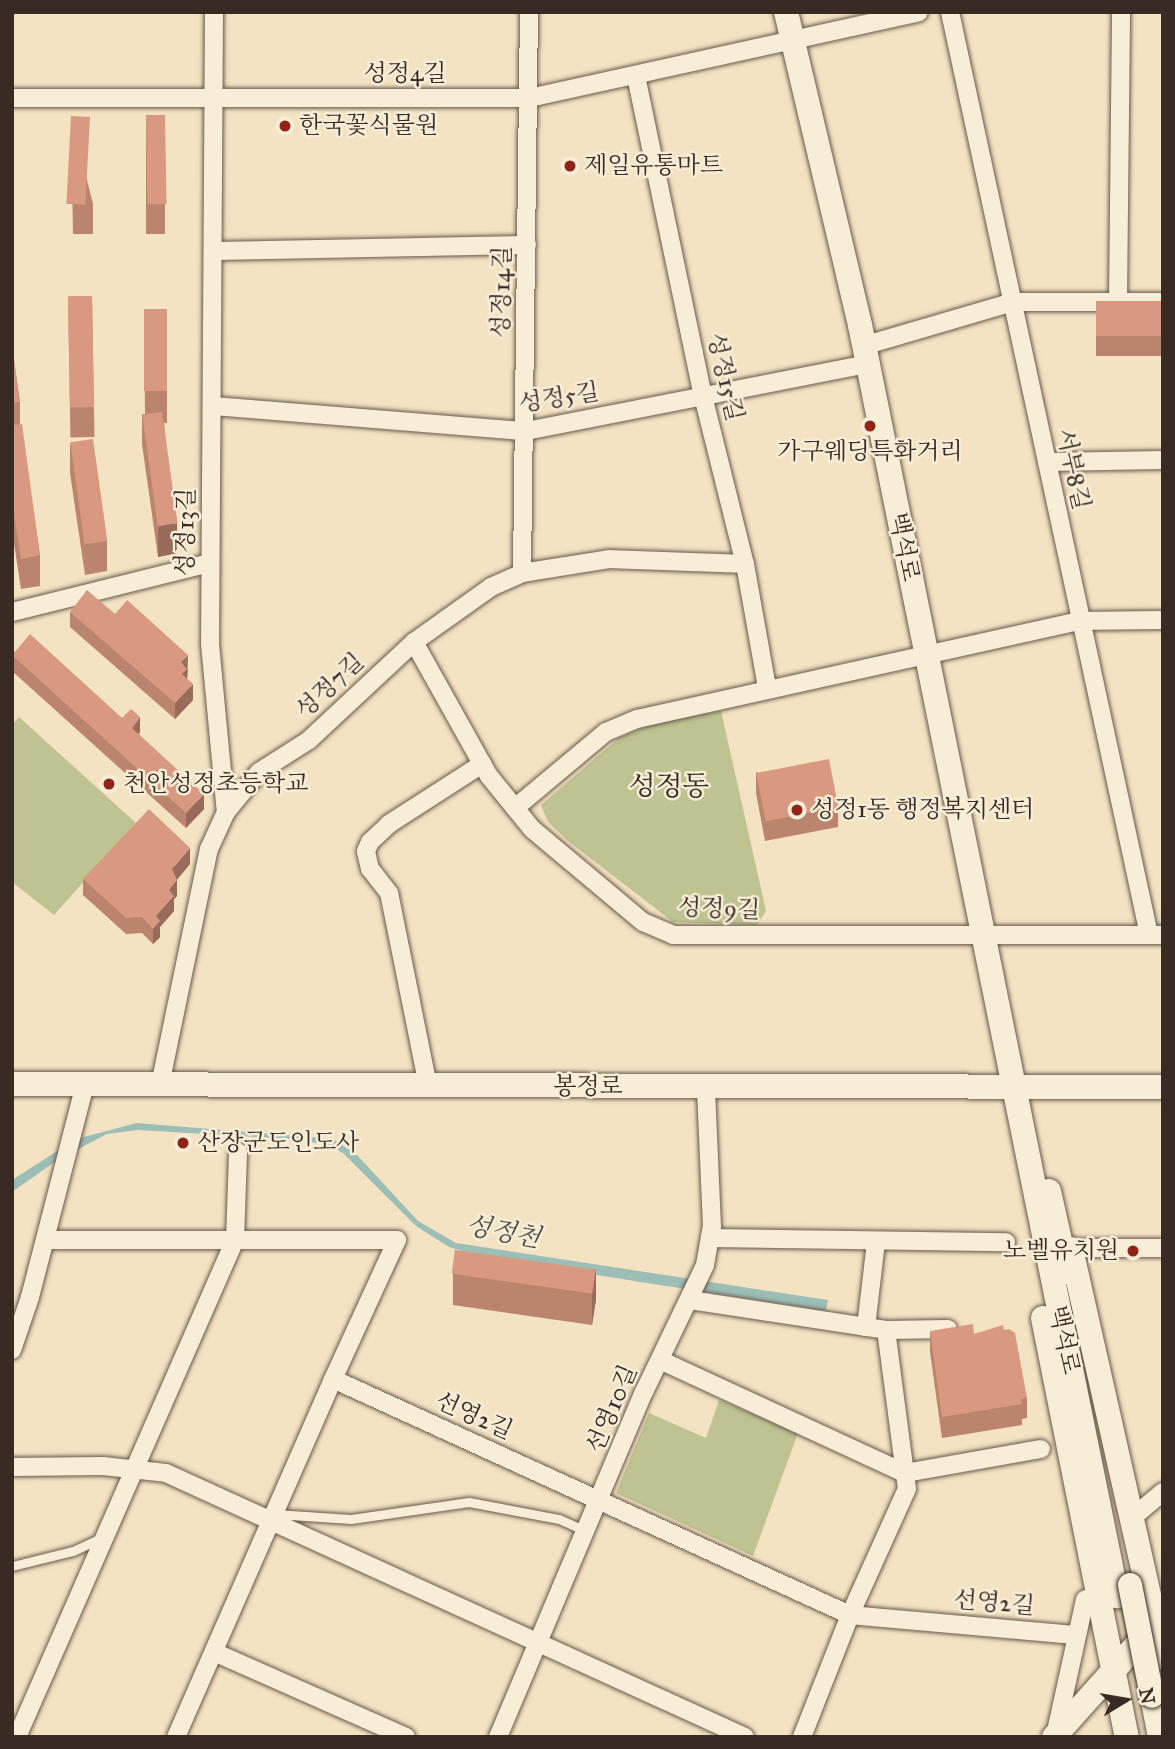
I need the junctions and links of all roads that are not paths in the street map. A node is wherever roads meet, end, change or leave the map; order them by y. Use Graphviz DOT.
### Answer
graph roads {
  1 [pos="214,12"];
  2 [pos="529,12"];
  3 [pos="786,12"];
  4 [pos="919,12"];
  5 [pos="950,12"];
  6 [pos="1121,12"];
  7 [pos="791,40"];
  8 [pos="636,76"];
  9 [pos="12,98"];
  10 [pos="214,98"];
  11 [pos="529,98"];
  12 [pos="527,245"];
  13 [pos="213,251"];
  14 [pos="1013,302"];
  15 [pos="1118,302"];
  16 [pos="1163,302"];
  17 [pos="865,355"];
  18 [pos="703,396"];
  19 [pos="213,406"];
  20 [pos="526,432"];
  21 [pos="1163,460"];
  22 [pos="1047,462"];
  23 [pos="210,563"];
  24 [pos="745,564"];
  25 [pos="522,573"];
  26 [pos="12,612"];
  27 [pos="1163,620"];
  28 [pos="1080,621"];
  29 [pos="414,642"];
  30 [pos="926,654"];
  31 [pos="767,688"];
  32 [pos="482,764"];
  33 [pos="515,808"];
  34 [pos="226,812"];
  35 [pos="981,933"];
  36 [pos="1156,935"];
  37 [pos="12,1084"];
  38 [pos="85,1084"];
  39 [pos="160,1085"];
  40 [pos="1013,1085"];
  41 [pos="428,1086"];
  42 [pos="1163,1087"];
  43 [pos="706,1088"];
  44 [pos="239,1152"];
  45 [pos="710,1238"];
  46 [pos="45,1240"];
  47 [pos="235,1240"];
  48 [pos="876,1242"];
  49 [pos="1006,1242"];
  50 [pos="1058,1242"];
  51 [pos="1163,1248"];
  52 [pos="690,1300"];
  53 [pos="866,1327"];
  54 [pos="948,1329"];
  55 [pos="886,1330"];
  56 [pos="12,1350"];
  57 [pos="660,1360"];
  58 [pos="333,1379"];
  59 [pos="1041,1449"];
  60 [pos="12,1467"];
  61 [pos="134,1468"];
  62 [pos="905,1473"];
  63 [pos="1163,1492"];
  64 [pos="600,1501"];
  65 [pos="1133,1517"];
  66 [pos="273,1519"];
  67 [pos="586,1531"];
  68 [pos="104,1536"];
  69 [pos="12,1566"];
  70 [pos="1085,1599"];
  71 [pos="850,1615"];
  72 [pos="1159,1619"];
  73 [pos="1074,1635"];
  74 [pos="535,1643"];
  75 [pos="214,1652"];
  76 [pos="1163,1658"];
  77 [pos="1112,1668"];
  78 [pos="1146,1700"];
  79 [pos="18,1735"];
  80 [pos="1055,1736"];
  81 [pos="176,1737"];
  82 [pos="406,1737"];
  83 [pos="498,1737"];
  84 [pos="745,1737"];
  85 [pos="802,1737"];
  86 [pos="1127,1737"];
  87 [pos="1146,1737"];
  88 [pos="1160,1737"];
  1 -- 10 [label="street, 성정13길"];
  2 -- 11 [label="street, 성정14길"];
  3 -- 7 [label="main road, 백석로"];
  4 -- 7 [label="street, 성정4길"];
  5 -- 14 [label="street, 서부8길"];
  6 -- 15 [label="street"];
  7 -- 8 [label="street, 성정4길"];
  7 -- 17 [label="main road, 백석로"];
  8 -- 11 [label="street, 성정4길"];
  8 -- 18 [label="street, 성정15길"];
  9 -- 10 [label="street, 성정4길"];
  10 -- 11 [label="street, 성정4길"];
  10 -- 13 [label="street, 성정13길"];
  11 -- 12 [label="street, 성정14길"];
  12 -- 13 [label="street"];
  12 -- 20 [label="street, 성정14길"];
  13 -- 19 [label="street, 성정13길"];
  14 -- 15 [label="street, 성정5길"];
  14 -- 17 [label="street, 성정5길"];
  14 -- 22 [label="street, 서부8길"];
  15 -- 16 [label="street, 성정5길"];
  17 -- 18 [label="street, 성정5길"];
  17 -- 30 [label="main road, 백석로"];
  18 -- 20 [label="street, 성정5길"];
  18 -- 24 [label="street, 성정15길"];
  19 -- 20 [label="street, 성정5길"];
  19 -- 23 [label="street, 성정13길"];
  20 -- 25 [label="street, 성정14길"];
  21 -- 22 [label="street"];
  22 -- 28 [label="street, 서부8길"];
  23 -- 26 [label="street"];
  23 -- 34 [label="street, 성정13길"];
  24 -- 25 [label="street, 성정7길"];
  24 -- 31 [label="street, 성정15길"];
  25 -- 29 [label="street, 성정7길"];
  27 -- 28 [label="street"];
  28 -- 30 [label="street"];
  28 -- 36 [label="street, 서부8길"];
  29 -- 32 [label="street, 성정9길"];
  29 -- 34 [label="street, 성정7길"];
  30 -- 31 [label="street"];
  30 -- 35 [label="main road, 백석로"];
  31 -- 33 [label="street"];
  32 -- 33 [label="street, 성정9길"];
  32 -- 41 [label="street"];
  33 -- 35 [label="street, 성정9길"];
  34 -- 39 [label="street, 성정7길"];
  35 -- 36 [label="street, 성정9길"];
  35 -- 40 [label="main road, 백석로"];
  37 -- 38 [label="main road, 봉정로"];
  38 -- 39 [label="main road, 봉정로"];
  38 -- 46 [label="street"];
  39 -- 41 [label="main road, 봉정로"];
  40 -- 42 [label="main road, 봉정로"];
  40 -- 43 [label="main road, 봉정로"];
  40 -- 50 [label="main road, 백석로"];
  41 -- 43 [label="main road, 봉정로"];
  43 -- 45 [label="street, 선영10길"];
  44 -- 47 [label="street"];
  45 -- 48 [label="street"];
  45 -- 52 [label="street, 선영10길"];
  46 -- 47 [label="street"];
  46 -- 56 [label="street"];
  47 -- 58 [label="street"];
  47 -- 61 [label="street"];
  48 -- 49 [label="street"];
  48 -- 53 [label="street"];
  50 -- 51 [label="street"];
  50 -- 65 [label="main road"];
  50 -- 77 [label="main road"];
  50 -- 78 [label="main road, 백석로"];
  52 -- 53 [label="street"];
  52 -- 57 [label="street, 선영10길"];
  53 -- 55 [label="street"];
  54 -- 55 [label="street"];
  55 -- 62 [label="street"];
  57 -- 62 [label="street"];
  57 -- 64 [label="street, 선영10길"];
  58 -- 64 [label="street, 선영2길"];
  58 -- 66 [label="street"];
  59 -- 62 [label="street"];
  60 -- 61 [label="street"];
  61 -- 66 [label="street"];
  61 -- 68 [label="street"];
  62 -- 71 [label="street"];
  63 -- 65 [label="street"];
  64 -- 67 [label="street, 선영10길"];
  64 -- 71 [label="street, 선영2길"];
  65 -- 72 [label="main road"];
  66 -- 67 [label="lane"];
  66 -- 74 [label="street"];
  66 -- 75 [label="street"];
  67 -- 74 [label="street, 선영10길"];
  68 -- 69 [label="lane"];
  68 -- 79 [label="street"];
  70 -- 73 [label="street"];
  71 -- 73 [label="street, 선영2길"];
  71 -- 85 [label="street"];
  72 -- 76 [label="main road"];
  72 -- 77 [label="main road"];
  73 -- 80 [label="street"];
  74 -- 83 [label="street, 선영10길"];
  74 -- 84 [label="street"];
  75 -- 81 [label="street"];
  75 -- 82 [label="street"];
  77 -- 80 [label="main road"];
  77 -- 86 [label="main road"];
  78 -- 87 [label="main road"];
  78 -- 88 [label="main road"];
}
